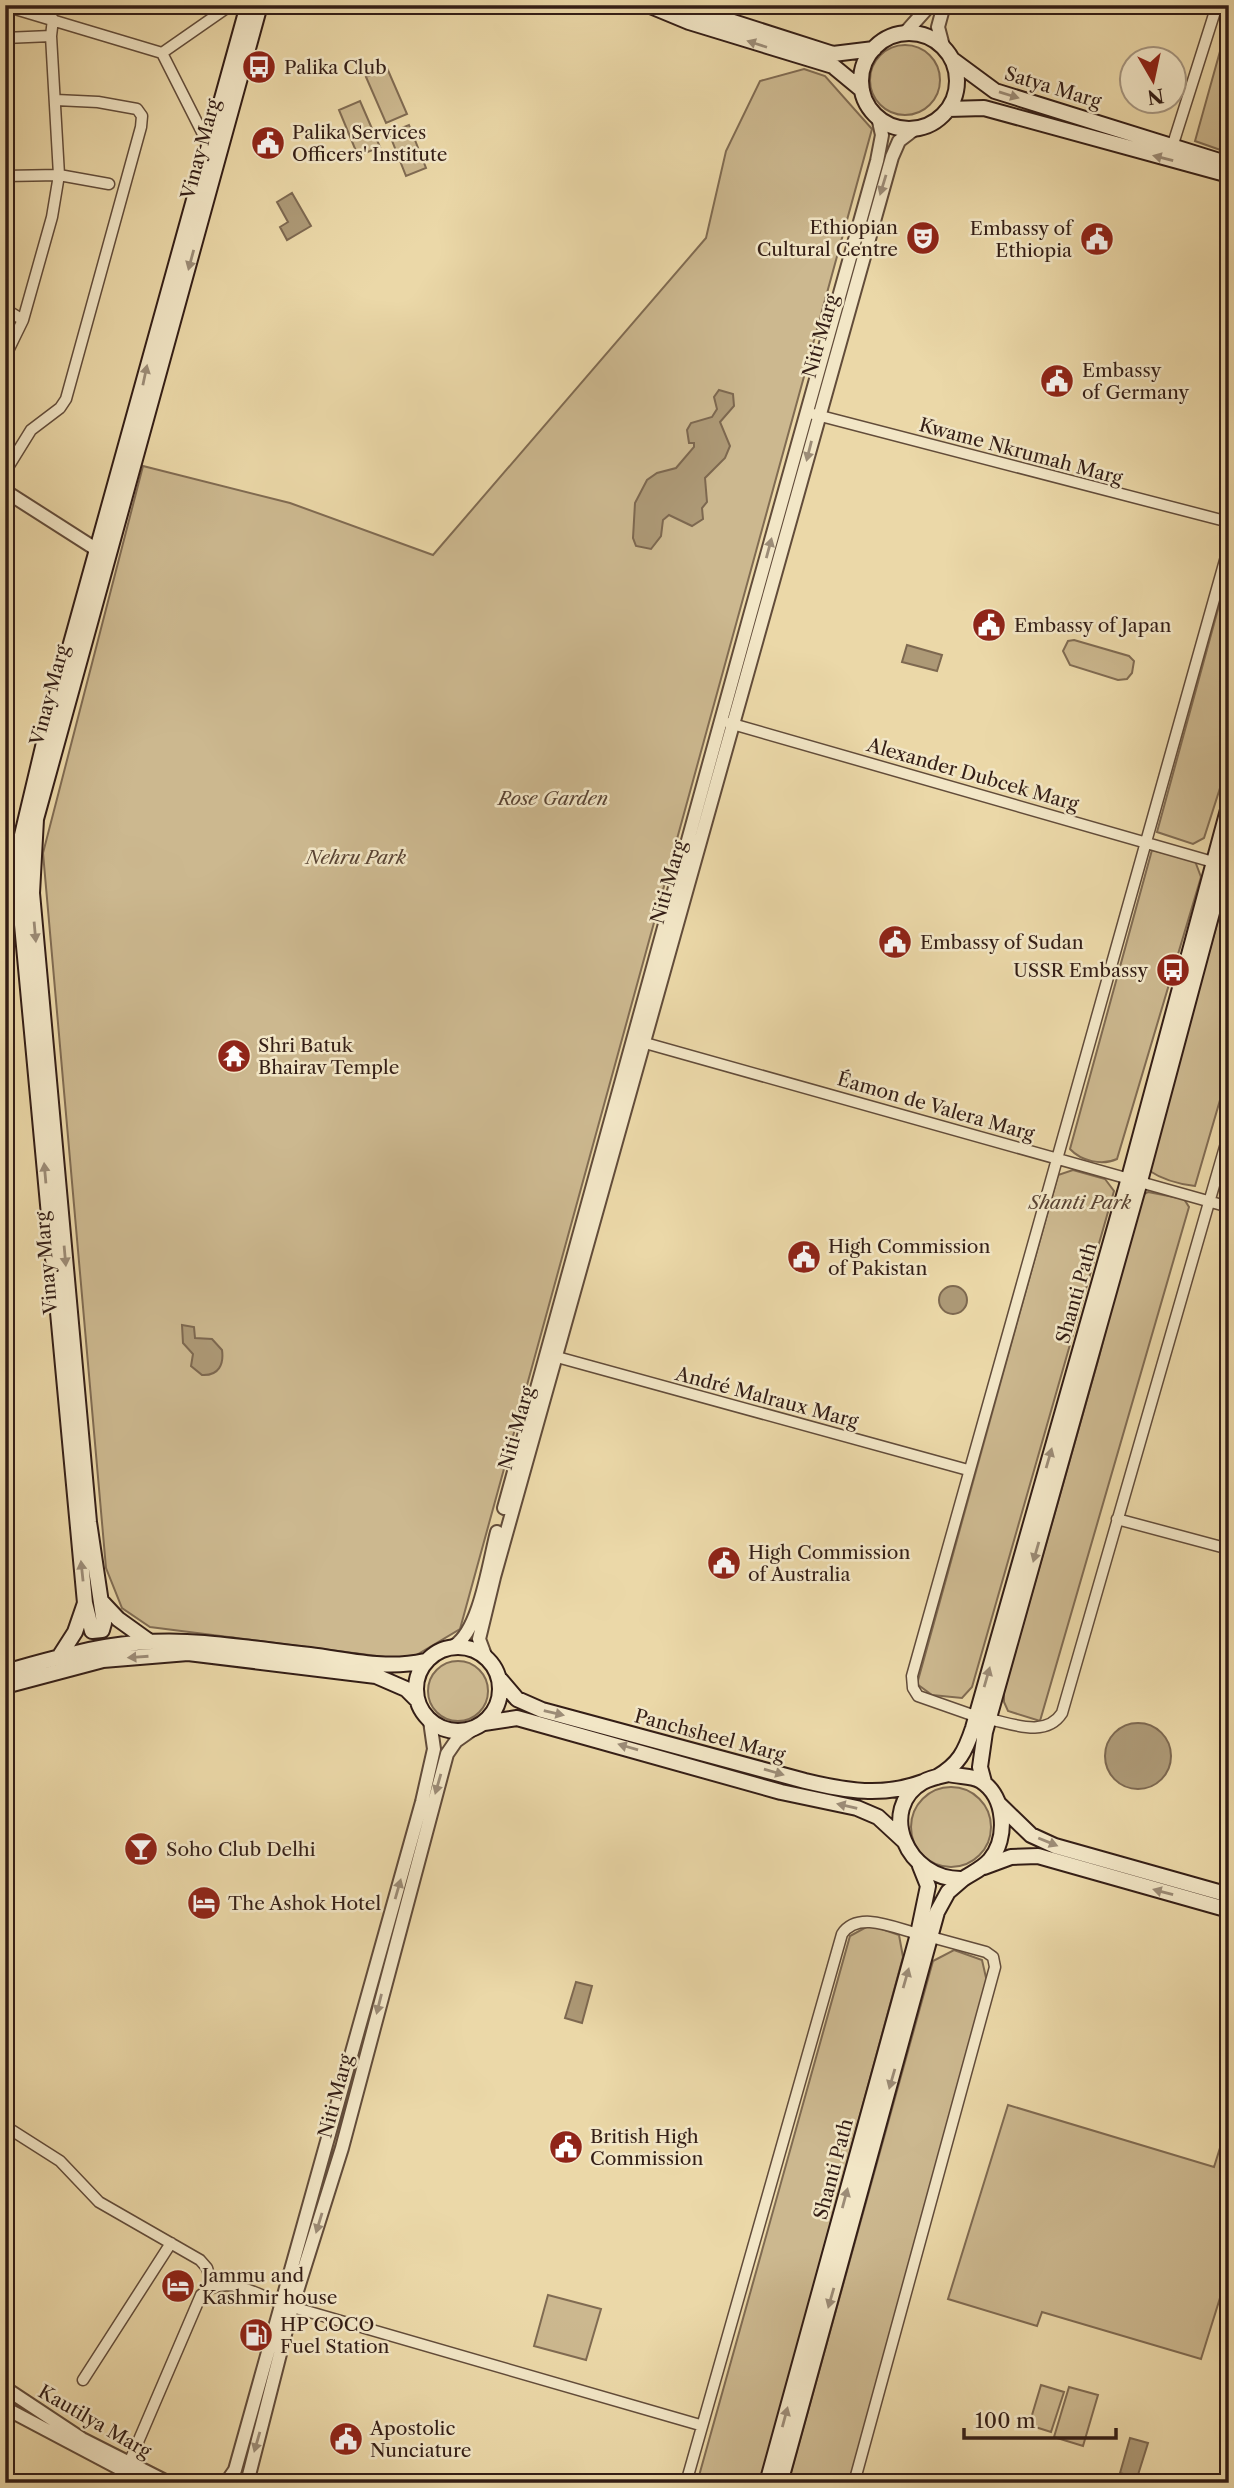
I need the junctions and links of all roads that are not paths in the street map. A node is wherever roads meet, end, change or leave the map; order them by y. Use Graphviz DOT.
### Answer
graph roads {
  1 [pos="231,5"];
  2 [pos="248,5"];
  3 [pos="260,5"];
  4 [pos="648,5"];
  5 [pos="930,5"];
  6 [pos="944,5"];
  7 [pos="1217,5"];
  8 [pos="5,6"];
  9 [pos="685,9"];
  10 [pos="53,19"];
  11 [pos="905,33"];
  12 [pos="51,36"];
  13 [pos="5,38"];
  14 [pos="943,46"];
  15 [pos="874,49"];
  16 [pos="162,53"];
  17 [pos="952,59"];
  18 [pos="862,90"];
  19 [pos="56,100"];
  20 [pos="948,109"];
  21 [pos="878,117"];
  22 [pos="916,128"];
  23 [pos="1173,144"];
  24 [pos="209,146"];
  25 [pos="1229,164"];
  26 [pos="59,175"];
  27 [pos="1229,175"];
  28 [pos="5,176"];
  29 [pos="109,184"];
  30 [pos="5,309"];
  31 [pos="23,320"];
  32 [pos="5,357"];
  33 [pos="811,414"];
  34 [pos="5,472"];
  35 [pos="5,491"];
  36 [pos="1229,522"];
  37 [pos="1229,546"];
  38 [pos="102,553"];
  39 [pos="727,722"];
  40 [pos="1229,806"];
  41 [pos="1145,841"];
  42 [pos="1229,849"];
  43 [pos="1222,864"];
  44 [pos="639,1042"];
  45 [pos="1229,1133"];
  46 [pos="1056,1157"];
  47 [pos="1134,1180"];
  48 [pos="1210,1201"];
  49 [pos="1229,1206"];
  50 [pos="556,1357"];
  51 [pos="968,1470"];
  52 [pos="1117,1519"];
  53 [pos="1229,1549"];
  54 [pos="85,1602"];
  55 [pos="102,1602"];
  56 [pos="150,1642"];
  57 [pos="454,1646"];
  58 [pos="485,1655"];
  59 [pos="59,1657"];
  60 [pos="425,1661"];
  61 [pos="5,1672"];
  62 [pos="499,1678"];
  63 [pos="5,1686"];
  64 [pos="417,1700"];
  65 [pos="982,1718"];
  66 [pos="430,1721"];
  67 [pos="478,1726"];
  68 [pos="930,1779"];
  69 [pos="984,1782"];
  70 [pos="996,1800"];
  71 [pos="904,1841"];
  72 [pos="920,1866"];
  73 [pos="983,1867"];
  74 [pos="963,1879"];
  75 [pos="1229,1895"];
  76 [pos="1229,1910"];
  77 [pos="925,1936"];
  78 [pos="5,2126"];
  79 [pos="171,2243"];
  80 [pos="212,2285"];
  81 [pos="287,2306"];
  82 [pos="83,2379"];
  83 [pos="5,2388"];
  84 [pos="5,2408"];
  85 [pos="700,2425"];
  86 [pos="129,2463"];
  87 [pos="158,2482"];
  88 [pos="226,2483"];
  89 [pos="247,2483"];
  90 [pos="686,2483"];
  91 [pos="766,2483"];
  92 [pos="780,2483"];
  93 [pos="854,2483"];
  1 -- 16 [label="street"];
  2 -- 24 [label="main road, Vinay Marg"];
  3 -- 38 [label="main road, Vinay Marg, one-way"];
  4 -- 9 [label="main road"];
  5 -- 11 [label="street"];
  6 -- 14 [label="street"];
  7 -- 23 [label="street"];
  8 -- 10 [label="street"];
  9 -- 15 [label="main road"];
  18 -- 9 [label="main road, one-way"];
  10 -- 12 [label="street"];
  10 -- 16 [label="street"];
  11 -- 14 [label="main road"];
  11 -- 15 [label="main road"];
  12 -- 13 [label="street"];
  12 -- 19 [label="street"];
  14 -- 17 [label="main road"];
  15 -- 18 [label="main road"];
  16 -- 24 [label="street"];
  17 -- 20 [label="main road"];
  17 -- 23 [label="main road, Satya Marg, one-way"];
  18 -- 21 [label="main road"];
  19 -- 26 [label="street"];
  19 -- 34 [label="street"];
  20 -- 22 [label="main road"];
  27 -- 20 [label="main road, Satya Marg, one-way"];
  21 -- 22 [label="main road"];
  21 -- 33 [label="street, Niti Marg"];
  22 -- 33 [label="street, Niti Marg, one-way"];
  23 -- 25 [label="main road, Satya Marg"];
  38 -- 24 [label="main road, Vinay Marg, one-way"];
  26 -- 28 [label="street"];
  26 -- 29 [label="street"];
  26 -- 31 [label="street"];
  30 -- 31 [label="street"];
  31 -- 32 [label="street"];
  33 -- 36 [label="street, Kwame Nkrumah Marg"];
  33 -- 39 [label="street, Niti Marg"];
  35 -- 38 [label="street"];
  37 -- 41 [label="street"];
  54 -- 38 [label="main road, Vinay Marg, one-way"];
  38 -- 55 [label="main road, Vinay Marg, one-way"];
  39 -- 41 [label="street, Alexander Dubcek Marg"];
  39 -- 44 [label="street, Niti Marg"];
  40 -- 43 [label="main road, Shanti Path"];
  41 -- 43 [label="street, Alexander Dubcek Marg"];
  41 -- 46 [label="street"];
  42 -- 43 [label="main road, Shanti Path"];
  43 -- 47 [label="main road, Shanti Path"];
  44 -- 46 [label="street, Éamon de Valera Marg"];
  44 -- 50 [label="street, Niti Marg"];
  44 -- 57 [label="street, Niti Marg"];
  45 -- 48 [label="street"];
  46 -- 47 [label="street, Éamon de Valera Marg"];
  46 -- 51 [label="street"];
  47 -- 48 [label="street, Éamon de Valera Marg"];
  47 -- 65 [label="main road, Shanti Path"];
  48 -- 49 [label="street, Éamon de Valera Marg"];
  48 -- 52 [label="street"];
  50 -- 51 [label="street, André Malraux Marg"];
  50 -- 58 [label="street, Niti Marg"];
  51 -- 65 [label="street"];
  52 -- 53 [label="street"];
  52 -- 65 [label="street"];
  54 -- 55 [label="main road, Vinay Marg"];
  54 -- 59 [label="main road, Vinay Marg"];
  55 -- 56 [label="main road"];
  56 -- 59 [label="main road"];
  56 -- 60 [label="main road"];
  57 -- 58 [label="main road"];
  57 -- 60 [label="main road"];
  58 -- 62 [label="main road"];
  59 -- 61 [label="main road"];
  60 -- 64 [label="main road"];
  62 -- 67 [label="main road"];
  62 -- 68 [label="main road, Panchsheel Marg, one-way"];
  64 -- 63 [label="main road, one-way"];
  64 -- 66 [label="main road"];
  65 -- 68 [label="main road, Shanti Path"];
  65 -- 69 [label="main road, Shanti Path"];
  66 -- 67 [label="main road"];
  81 -- 66 [label="street, Niti Marg, one-way"];
  71 -- 67 [label="main road, Panchsheel Marg, one-way"];
  67 -- 81 [label="street, Niti Marg, one-way"];
  68 -- 69 [label="main road"];
  68 -- 71 [label="main road"];
  69 -- 70 [label="main road"];
  70 -- 73 [label="main road"];
  70 -- 75 [label="main road, one-way"];
  71 -- 72 [label="main road"];
  72 -- 74 [label="main road"];
  72 -- 77 [label="main road, Shanti Path"];
  73 -- 74 [label="main road"];
  76 -- 73 [label="main road, one-way"];
  74 -- 77 [label="main road, Shanti Path"];
  77 -- 85 [label="street"];
  91 -- 77 [label="main road, Shanti Path, one-way"];
  77 -- 92 [label="main road, Shanti Path, one-way"];
  77 -- 93 [label="street"];
  78 -- 79 [label="street"];
  79 -- 80 [label="street"];
  79 -- 82 [label="street"];
  80 -- 81 [label="street"];
  80 -- 86 [label="street"];
  81 -- 85 [label="street"];
  81 -- 88 [label="street, Niti Marg"];
  81 -- 89 [label="street, Niti Marg, one-way"];
  83 -- 86 [label="street, Kautilya Marg"];
  84 -- 87 [label="street, Kautilya Marg"];
  85 -- 90 [label="street"];
  86 -- 87 [label="street, Kautilya Marg"];
}
